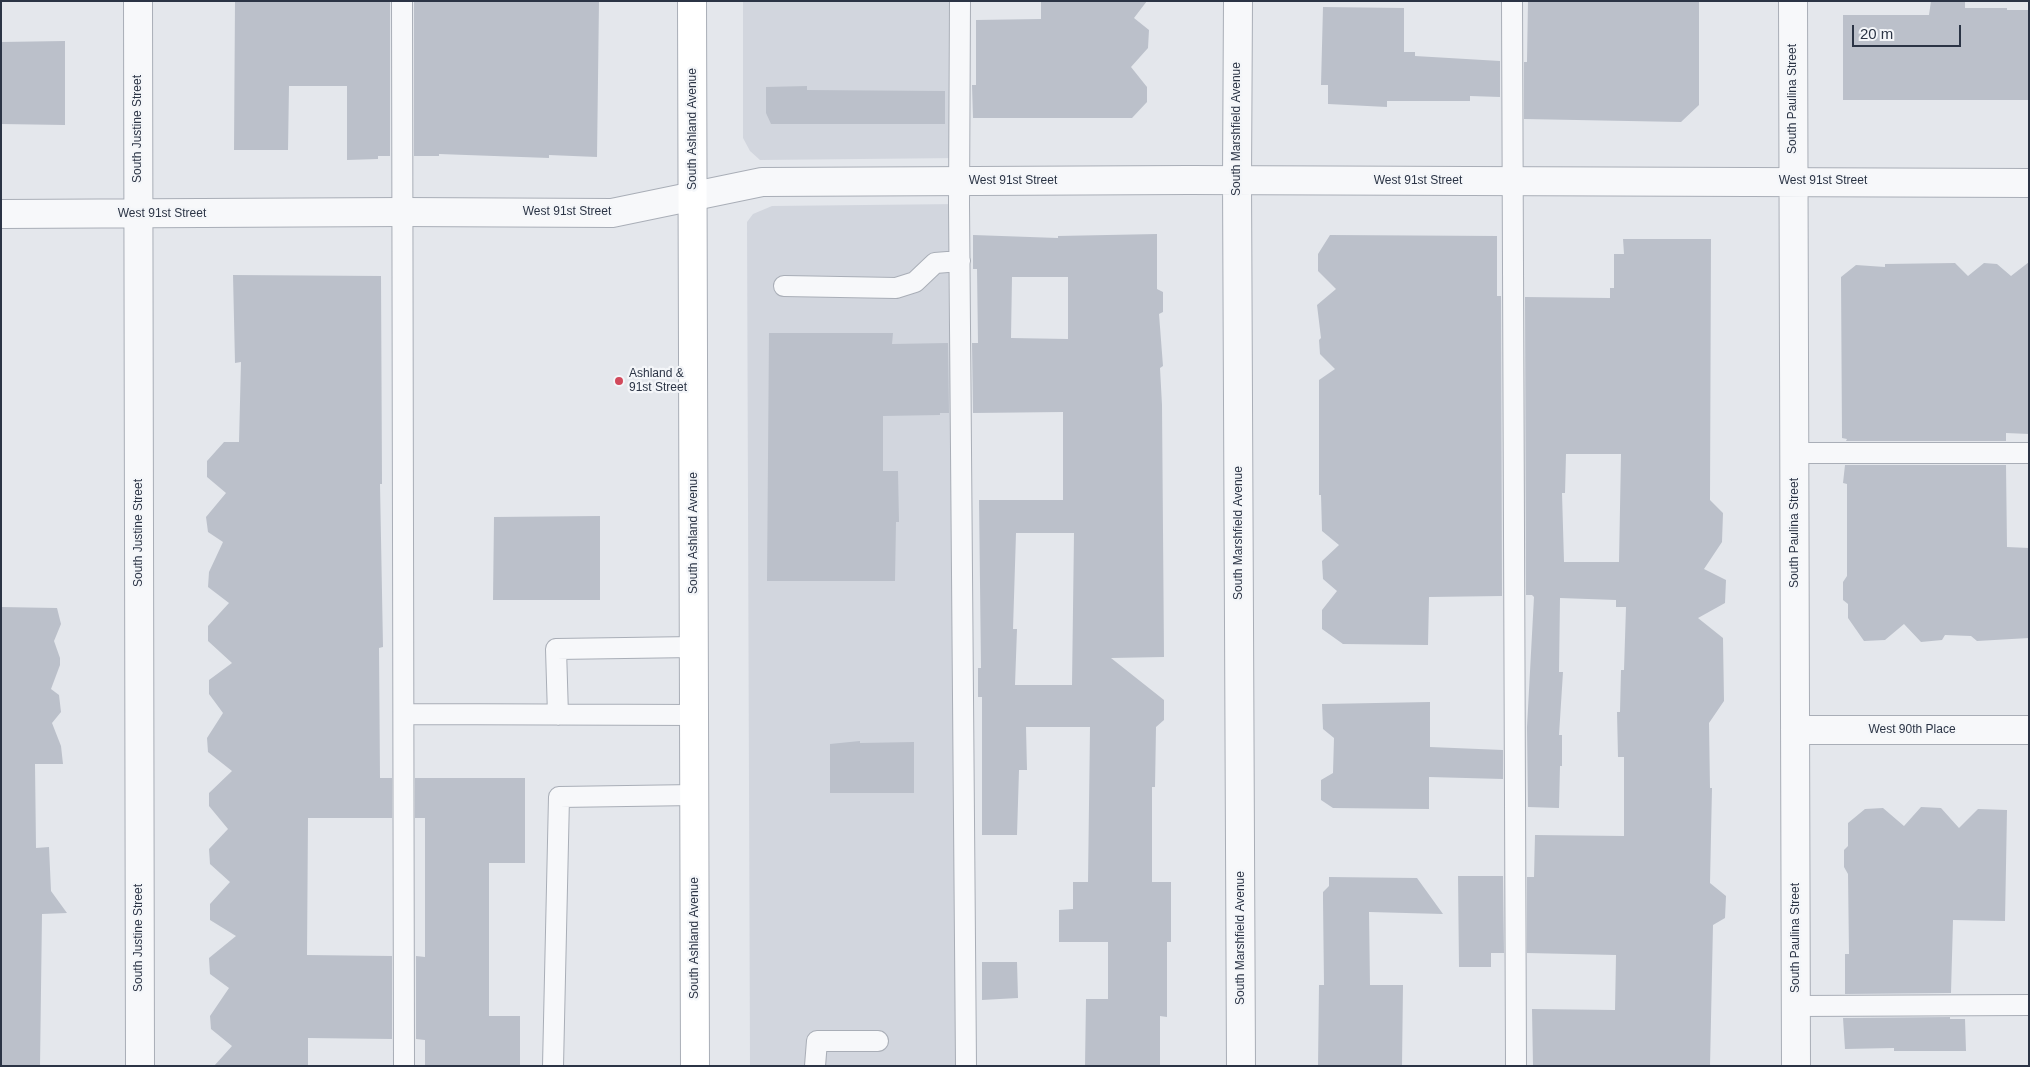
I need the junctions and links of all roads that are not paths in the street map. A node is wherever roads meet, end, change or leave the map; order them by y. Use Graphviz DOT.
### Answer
graph roads {
  1 [pos="138,1"];
  2 [pos="402,1"];
  3 [pos="692,1"];
  4 [pos="960,1"];
  5 [pos="1238,1"];
  6 [pos="1512,1"];
  7 [pos="1793,1"];
  8 [pos="1237,180"];
  9 [pos="959,181"];
  10 [pos="1794,181"];
  11 [pos="1511,182"];
  12 [pos="2029,183"];
  13 [pos="693,195"];
  14 [pos="402,212"];
  15 [pos="1,214"];
  16 [pos="138,214"];
  17 [pos="960,261"];
  18 [pos="784,286"];
  19 [pos="1794,453"];
  20 [pos="2029,453"];
  21 [pos="694,647"];
  22 [pos="405,714"];
  23 [pos="558,715"];
  24 [pos="695,715"];
  25 [pos="1795,730"];
  26 [pos="2029,730"];
  27 [pos="695,795"];
  28 [pos="2029,1005"];
  29 [pos="1796,1006"];
  30 [pos="878,1041"];
  31 [pos="140,1066"];
  32 [pos="404,1066"];
  33 [pos="552,1066"];
  34 [pos="695,1066"];
  35 [pos="815,1066"];
  36 [pos="966,1066"];
  37 [pos="1241,1066"];
  38 [pos="1516,1066"];
  39 [pos="1796,1066"];
  1 -- 16 [label="street, South Justine Street"];
  2 -- 14 [label="lane"];
  3 -- 13 [label="main road, South Ashland Avenue"];
  4 -- 9 [label="lane"];
  5 -- 8 [label="street, South Marshfield Avenue"];
  6 -- 11 [label="lane"];
  7 -- 10 [label="street, South Paulina Street"];
  8 -- 9 [label="street, West 91st Street"];
  8 -- 11 [label="street, West 91st Street"];
  8 -- 37 [label="street, South Marshfield Avenue"];
  9 -- 13 [label="street, West 91st Street"];
  9 -- 17 [label="lane"];
  10 -- 11 [label="street, West 91st Street"];
  10 -- 12 [label="street, West 91st Street"];
  10 -- 19 [label="street, South Paulina Street"];
  11 -- 38 [label="lane"];
  13 -- 14 [label="street, West 91st Street"];
  13 -- 21 [label="main road, South Ashland Avenue"];
  14 -- 16 [label="street, West 91st Street"];
  14 -- 22 [label="lane"];
  15 -- 16 [label="street, West 91st Street"];
  16 -- 31 [label="street, South Justine Street"];
  17 -- 18 [label="lane"];
  17 -- 36 [label="lane"];
  19 -- 20 [label="lane"];
  19 -- 25 [label="street, South Paulina Street"];
  21 -- 23 [label="lane"];
  21 -- 24 [label="main road, South Ashland Avenue"];
  22 -- 23 [label="lane"];
  22 -- 32 [label="lane"];
  23 -- 24 [label="lane"];
  24 -- 27 [label="main road, South Ashland Avenue"];
  25 -- 26 [label="street, West 90th Place"];
  25 -- 29 [label="street, South Paulina Street"];
  27 -- 33 [label="lane"];
  27 -- 34 [label="main road, South Ashland Avenue"];
  28 -- 29 [label="lane"];
  29 -- 39 [label="street, South Paulina Street"];
  30 -- 35 [label="lane"];
}
